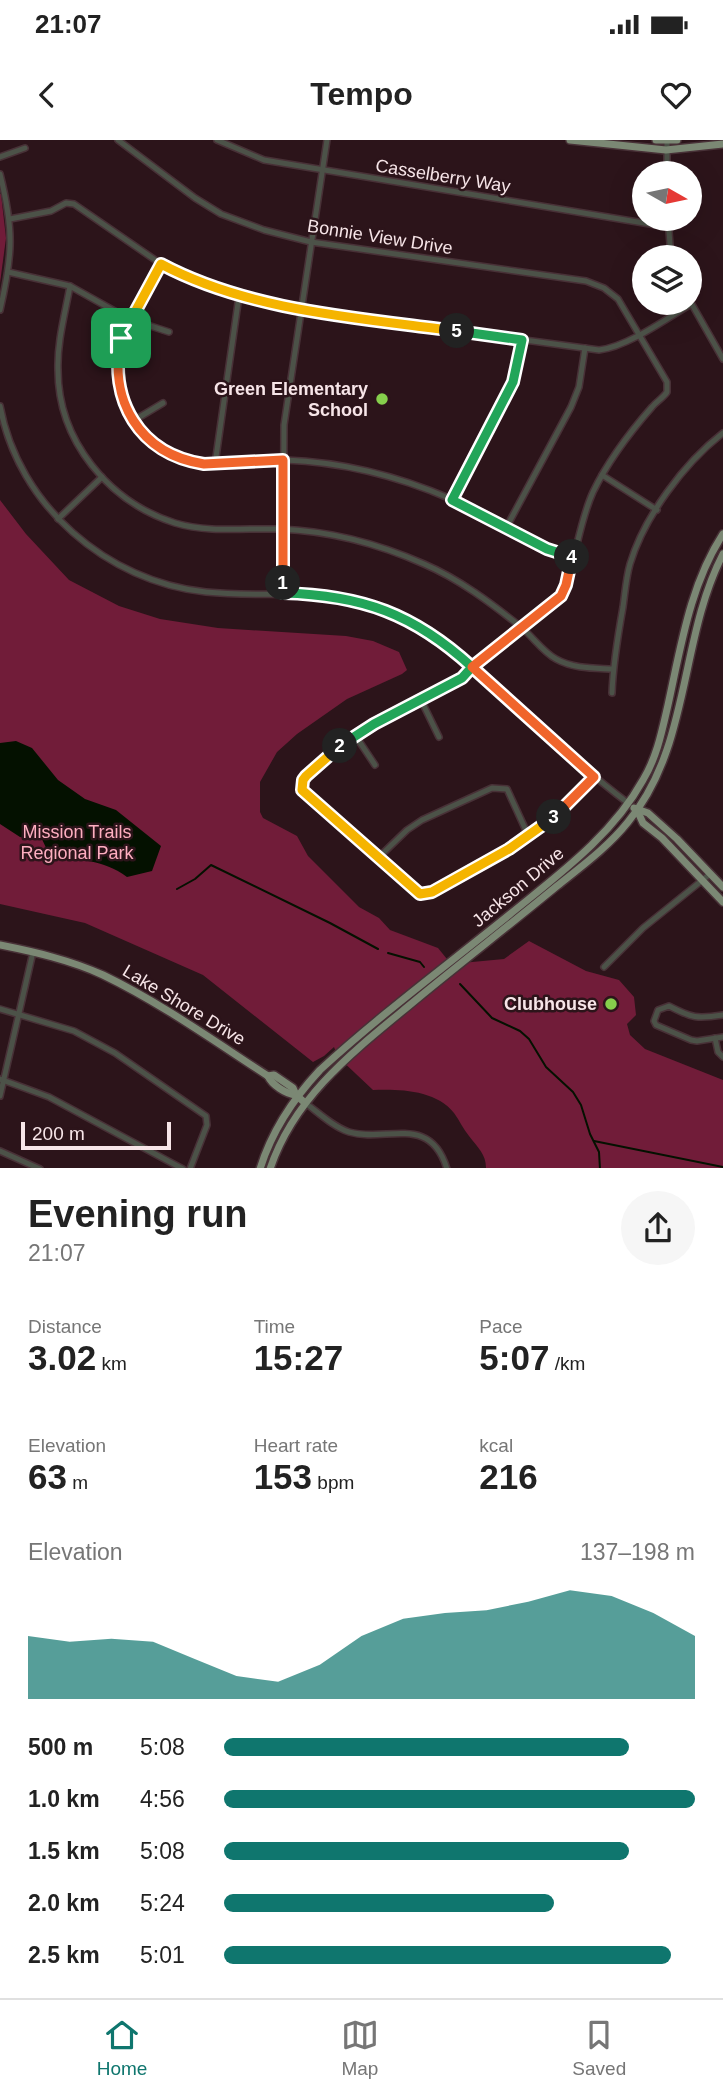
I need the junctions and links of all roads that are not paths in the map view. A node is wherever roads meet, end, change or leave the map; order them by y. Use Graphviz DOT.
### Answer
graph roads {
  1 [pos="118,140"];
  2 [pos="217,140"];
  3 [pos="327,140"];
  4 [pos="570,140"];
  5 [pos="656,140"];
  6 [pos="677,140"];
  7 [pos="667,141"];
  8 [pos="723,144"];
  9 [pos="25,149"];
  10 [pos="666,150"];
  11 [pos="0,157"];
  12 [pos="666,161"];
  13 [pos="321,170"];
  14 [pos="0,174"];
  15 [pos="0,214"];
  16 [pos="10,215"];
  17 [pos="632,221"];
  18 [pos="311,242"];
  19 [pos="161,264"];
  20 [pos="0,274"];
  21 [pos="8,274"];
  22 [pos="70,286"];
  23 [pos="239,296"];
  24 [pos="301,309"];
  25 [pos="0,310"];
  26 [pos="669,315"];
  27 [pos="698,315"];
  28 [pos="130,319"];
  29 [pos="169,332"];
  30 [pos="638,334"];
  31 [pos="522,340"];
  32 [pos="585,348"];
  33 [pos="723,359"];
  34 [pos="163,403"];
  35 [pos="0,406"];
  36 [pos="133,421"];
  37 [pos="723,433"];
  38 [pos="283,460"];
  39 [pos="215,464"];
  40 [pos="602,475"];
  41 [pos="102,477"];
  42 [pos="452,500"];
  43 [pos="657,510"];
  44 [pos="58,519"];
  45 [pos="506,528"];
  46 [pos="282,529"];
  47 [pos="723,534"];
  48 [pos="723,554"];
  49 [pos="572,557"];
  50 [pos="283,593"];
  51 [pos="523,629"];
  52 [pos="472,667"];
  53 [pos="613,669"];
  54 [pos="612,693"];
  55 [pos="421,700"];
  56 [pos="355,735"];
  57 [pos="439,737"];
  58 [pos="375,765"];
  59 [pos="594,777"];
  60 [pos="628,803"];
  61 [pos="636,810"];
  62 [pos="529,836"];
  63 [pos="379,857"];
  64 [pos="710,874"];
  65 [pos="703,881"];
  66 [pos="723,887"];
  67 [pos="723,902"];
  68 [pos="0,945"];
  69 [pos="33,952"];
  70 [pos="604,967"];
  71 [pos="0,1009"];
  72 [pos="20,1015"];
  73 [pos="723,1015"];
  74 [pos="723,1037"];
  75 [pos="715,1038"];
  76 [pos="723,1057"];
  77 [pos="2,1079"];
  78 [pos="296,1095"];
  79 [pos="0,1096"];
  80 [pos="304,1102"];
  81 [pos="0,1151"];
  82 [pos="40,1168"];
  83 [pos="183,1168"];
  84 [pos="190,1168"];
  85 [pos="260,1168"];
  86 [pos="270,1168"];
  87 [pos="447,1168"];
  1 -- 18 [label="street, Bonnie View Drive"];
  2 -- 13 [label="street, Casselberry Way"];
  3 -- 13 [label="street"];
  4 -- 10 [label="main road"];
  5 -- 7 [label="main road"];
  6 -- 7 [label="main road"];
  7 -- 10 [label="street"];
  8 -- 10 [label="main road"];
  9 -- 11 [label="street"];
  10 -- 12 [label="street"];
  13 -- 17 [label="street, Casselberry Way"];
  13 -- 18 [label="street"];
  14 -- 16 [label="street"];
  15 -- 16 [label="street"];
  16 -- 19 [label="street"];
  16 -- 21 [label="street"];
  18 -- 24 [label="street"];
  18 -- 30 [label="street, Bonnie View Drive"];
  19 -- 23 [label="street"];
  19 -- 28 [label="street"];
  20 -- 21 [label="street"];
  21 -- 22 [label="street"];
  21 -- 25 [label="street"];
  22 -- 28 [label="street"];
  22 -- 41 [label="street"];
  23 -- 24 [label="street"];
  23 -- 39 [label="street"];
  24 -- 31 [label="street"];
  24 -- 38 [label="street"];
  26 -- 30 [label="street"];
  27 -- 33 [label="street"];
  28 -- 29 [label="street"];
  28 -- 36 [label="street"];
  30 -- 32 [label="street"];
  30 -- 40 [label="street, Bonnie View Drive"];
  31 -- 32 [label="street"];
  31 -- 42 [label="street"];
  32 -- 45 [label="street"];
  34 -- 36 [label="street"];
  35 -- 44 [label="street"];
  36 -- 39 [label="street"];
  37 -- 43 [label="street"];
  38 -- 39 [label="street"];
  38 -- 42 [label="street"];
  38 -- 46 [label="street"];
  40 -- 43 [label="street"];
  40 -- 49 [label="street"];
  41 -- 44 [label="street"];
  41 -- 46 [label="street"];
  42 -- 45 [label="street"];
  43 -- 53 [label="street"];
  44 -- 50 [label="street"];
  45 -- 49 [label="street"];
  46 -- 50 [label="street"];
  46 -- 51 [label="street"];
  47 -- 60 [label="main road, Jackson Drive"];
  48 -- 61 [label="main road, Jackson Drive"];
  49 -- 51 [label="street"];
  50 -- 52 [label="street"];
  51 -- 52 [label="street"];
  51 -- 53 [label="street"];
  52 -- 55 [label="street"];
  52 -- 59 [label="street"];
  53 -- 54 [label="street"];
  55 -- 56 [label="street"];
  55 -- 57 [label="street"];
  56 -- 58 [label="street"];
  56 -- 63 [label="street"];
  59 -- 60 [label="street"];
  59 -- 62 [label="street"];
  60 -- 61 [label="main road"];
  60 -- 78 [label="main road, Jackson Drive"];
  61 -- 64 [label="main road"];
  61 -- 65 [label="main road"];
  61 -- 80 [label="main road, Jackson Drive"];
  62 -- 63 [label="street"];
  62 -- 63 [label="street"];
  64 -- 65 [label="street"];
  64 -- 66 [label="main road"];
  65 -- 67 [label="main road"];
  65 -- 70 [label="street"];
  68 -- 69 [label="main road, Lake Shore Drive"];
  69 -- 72 [label="street"];
  69 -- 78 [label="main road, Lake Shore Drive"];
  71 -- 72 [label="street"];
  72 -- 77 [label="street"];
  72 -- 84 [label="street"];
  73 -- 75 [label="street"];
  74 -- 75 [label="street"];
  75 -- 76 [label="street"];
  77 -- 79 [label="street"];
  77 -- 83 [label="street"];
  78 -- 80 [label="main road, Lake Shore Drive"];
  78 -- 85 [label="main road, Jackson Drive"];
  80 -- 86 [label="main road, Jackson Drive"];
  80 -- 87 [label="street, Lake Shore Drive"];
  81 -- 82 [label="street"];
}
